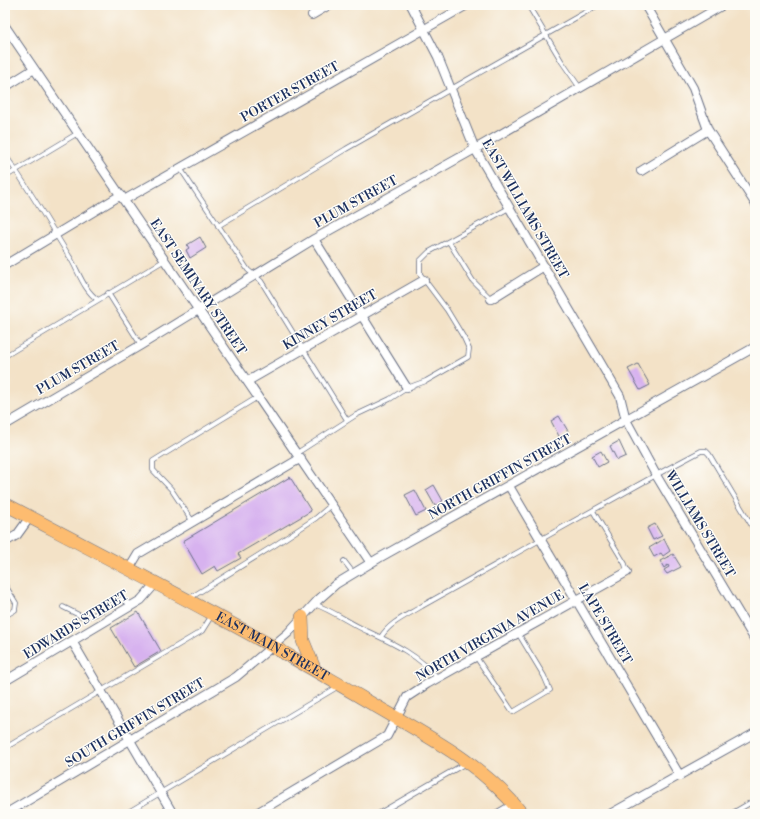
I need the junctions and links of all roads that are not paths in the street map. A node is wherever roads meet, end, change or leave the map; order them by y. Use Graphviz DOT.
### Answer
graph roads {
  1 [pos="328,5"];
  2 [pos="411,5"];
  3 [pos="467,5"];
  4 [pos="528,5"];
  5 [pos="598,5"];
  6 [pos="645,5"];
  7 [pos="723,5"];
  8 [pos="312,15"];
  9 [pos="5,26"];
  10 [pos="425,29"];
  11 [pos="546,35"];
  12 [pos="664,40"];
  13 [pos="34,69"];
  14 [pos="5,87"];
  15 [pos="580,88"];
  16 [pos="451,89"];
  17 [pos="708,130"];
  18 [pos="78,133"];
  19 [pos="475,149"];
  20 [pos="5,155"];
  21 [pos="179,168"];
  22 [pos="16,171"];
  23 [pos="641,171"];
  24 [pos="5,177"];
  25 [pos="122,198"];
  26 [pos="755,203"];
  27 [pos="509,208"];
  28 [pos="218,226"];
  29 [pos="56,235"];
  30 [pos="314,239"];
  31 [pos="449,242"];
  32 [pos="165,260"];
  33 [pos="5,265"];
  34 [pos="544,266"];
  35 [pos="255,276"];
  36 [pos="424,280"];
  37 [pos="108,294"];
  38 [pos="491,299"];
  39 [pos="98,300"];
  40 [pos="199,310"];
  41 [pos="361,316"];
  42 [pos="141,345"];
  43 [pos="755,347"];
  44 [pos="303,349"];
  45 [pos="5,356"];
  46 [pos="248,381"];
  47 [pos="407,388"];
  48 [pos="258,397"];
  49 [pos="347,420"];
  50 [pos="626,420"];
  51 [pos="5,425"];
  52 [pos="299,455"];
  53 [pos="656,474"];
  54 [pos="508,486"];
  55 [pos="5,504"];
  56 [pos="332,504"];
  57 [pos="593,511"];
  58 [pos="30,517"];
  59 [pos="193,522"];
  60 [pos="755,531"];
  61 [pos="541,540"];
  62 [pos="5,542"];
  63 [pos="344,561"];
  64 [pos="371,563"];
  65 [pos="129,569"];
  66 [pos="627,572"];
  67 [pos="354,574"];
  68 [pos="155,584"];
  69 [pos="5,585"];
  70 [pos="186,600"];
  71 [pos="577,600"];
  72 [pos="314,604"];
  73 [pos="133,605"];
  74 [pos="63,607"];
  75 [pos="213,614"];
  76 [pos="5,616"];
  77 [pos="302,617"];
  78 [pos="518,633"];
  79 [pos="381,637"];
  80 [pos="755,640"];
  81 [pos="72,641"];
  82 [pos="271,646"];
  83 [pos="475,656"];
  84 [pos="314,668"];
  85 [pos="438,678"];
  86 [pos="5,681"];
  87 [pos="341,685"];
  88 [pos="100,691"];
  89 [pos="396,718"];
  90 [pos="755,733"];
  91 [pos="129,741"];
  92 [pos="5,748"];
  93 [pos="468,762"];
  94 [pos="680,776"];
  95 [pos="160,792"];
  96 [pos="755,800"];
  97 [pos="519,809"];
  98 [pos="5,814"];
  99 [pos="125,814"];
  100 [pos="173,814"];
  101 [pos="255,814"];
  102 [pos="378,814"];
  103 [pos="498,814"];
  104 [pos="610,814"];
  105 [pos="731,814"];
  1 -- 8 [label="street"];
  2 -- 10 [label="street, EAST WILLIAMS STREET"];
  3 -- 10 [label="street, PORTER STREET"];
  4 -- 11 [label="lane"];
  5 -- 11 [label="lane"];
  6 -- 12 [label="street"];
  7 -- 12 [label="street, PLUM STREET"];
  9 -- 13 [label="street, EAST SEMINARY STREET"];
  10 -- 16 [label="street, EAST WILLIAMS STREET"];
  10 -- 21 [label="street, PORTER STREET"];
  11 -- 15 [label="lane"];
  11 -- 16 [label="lane"];
  12 -- 15 [label="street, PLUM STREET"];
  12 -- 17 [label="street"];
  13 -- 14 [label="street"];
  13 -- 18 [label="street, EAST SEMINARY STREET"];
  15 -- 19 [label="street, PLUM STREET"];
  16 -- 19 [label="street, EAST WILLIAMS STREET"];
  16 -- 28 [label="lane"];
  17 -- 23 [label="street"];
  17 -- 26 [label="street"];
  18 -- 22 [label="lane"];
  18 -- 25 [label="street, EAST SEMINARY STREET"];
  19 -- 27 [label="street, EAST WILLIAMS STREET"];
  19 -- 30 [label="street, PLUM STREET"];
  20 -- 22 [label="lane"];
  21 -- 25 [label="street, PORTER STREET"];
  21 -- 28 [label="lane"];
  22 -- 24 [label="lane"];
  22 -- 29 [label="lane"];
  25 -- 29 [label="street, PORTER STREET"];
  25 -- 32 [label="street, EAST SEMINARY STREET"];
  27 -- 31 [label="lane"];
  27 -- 34 [label="street, EAST WILLIAMS STREET"];
  28 -- 35 [label="lane"];
  29 -- 33 [label="street, PORTER STREET"];
  29 -- 39 [label="lane"];
  30 -- 35 [label="street, PLUM STREET"];
  30 -- 41 [label="street"];
  31 -- 36 [label="lane"];
  31 -- 38 [label="lane"];
  32 -- 37 [label="lane"];
  32 -- 40 [label="street, EAST SEMINARY STREET"];
  34 -- 38 [label="street"];
  34 -- 50 [label="street, EAST WILLIAMS STREET"];
  35 -- 40 [label="street, PLUM STREET"];
  35 -- 44 [label="lane"];
  36 -- 41 [label="street, KINNEY STREET"];
  36 -- 47 [label="lane"];
  37 -- 39 [label="lane"];
  37 -- 42 [label="lane"];
  39 -- 45 [label="lane"];
  40 -- 42 [label="street, PLUM STREET"];
  40 -- 46 [label="street, EAST SEMINARY STREET"];
  41 -- 44 [label="street, KINNEY STREET"];
  41 -- 47 [label="street"];
  42 -- 51 [label="street, PLUM STREET"];
  43 -- 50 [label="street, NORTH GRIFFIN STREET"];
  44 -- 46 [label="street, KINNEY STREET"];
  44 -- 49 [label="lane"];
  46 -- 48 [label="street, EAST SEMINARY STREET"];
  47 -- 49 [label="lane"];
  48 -- 52 [label="street, EAST SEMINARY STREET"];
  48 -- 59 [label="lane"];
  49 -- 52 [label="lane"];
  50 -- 53 [label="street, WILLIAMS STREET"];
  50 -- 54 [label="street, NORTH GRIFFIN STREET"];
  52 -- 56 [label="street, EAST SEMINARY STREET"];
  52 -- 59 [label="street"];
  53 -- 57 [label="lane"];
  53 -- 60 [label="lane"];
  53 -- 80 [label="street, WILLIAMS STREET"];
  54 -- 61 [label="street, LAPE STREET"];
  54 -- 64 [label="street, NORTH GRIFFIN STREET"];
  55 -- 58 [label="main road, EAST MAIN STREET"];
  56 -- 64 [label="street, EAST SEMINARY STREET"];
  56 -- 70 [label="lane"];
  57 -- 61 [label="lane"];
  57 -- 66 [label="lane"];
  58 -- 62 [label="street"];
  58 -- 65 [label="main road, EAST MAIN STREET"];
  59 -- 65 [label="street"];
  61 -- 71 [label="street, LAPE STREET"];
  61 -- 79 [label="lane"];
  63 -- 67 [label="lane"];
  64 -- 67 [label="street, NORTH GRIFFIN STREET"];
  65 -- 68 [label="main road, EAST MAIN STREET"];
  66 -- 71 [label="street, NORTH VIRGINIA AVENUE"];
  67 -- 72 [label="street, NORTH GRIFFIN STREET"];
  68 -- 70 [label="main road, EAST MAIN STREET"];
  68 -- 73 [label="street, EDWARDS STREET"];
  69 -- 76 [label="lane"];
  70 -- 75 [label="main road, EAST MAIN STREET"];
  71 -- 78 [label="street, NORTH VIRGINIA AVENUE"];
  71 -- 94 [label="street, LAPE STREET"];
  72 -- 77 [label="street, NORTH GRIFFIN STREET"];
  72 -- 79 [label="lane"];
  73 -- 74 [label="lane"];
  73 -- 81 [label="street, EDWARDS STREET"];
  75 -- 82 [label="main road, EAST MAIN STREET"];
  75 -- 88 [label="lane"];
  77 -- 82 [label="street, NORTH GRIFFIN STREET"];
  77 -- 84 [label="main road"];
  78 -- 83 [label="street, NORTH VIRGINIA AVENUE"];
  78 -- 83 [label="lane"];
  79 -- 85 [label="lane"];
  81 -- 86 [label="street, EDWARDS STREET"];
  81 -- 88 [label="street"];
  82 -- 84 [label="main road, EAST MAIN STREET"];
  82 -- 91 [label="street, SOUTH GRIFFIN STREET"];
  83 -- 85 [label="street, NORTH VIRGINIA AVENUE"];
  84 -- 87 [label="main road, EAST MAIN STREET"];
  85 -- 89 [label="street, NORTH VIRGINIA AVENUE"];
  87 -- 89 [label="main road, EAST MAIN STREET"];
  87 -- 95 [label="lane"];
  88 -- 91 [label="street"];
  88 -- 92 [label="lane"];
  89 -- 93 [label="main road, EAST MAIN STREET"];
  89 -- 101 [label="street, NORTH VIRGINIA AVENUE"];
  90 -- 94 [label="street"];
  91 -- 95 [label="street"];
  91 -- 98 [label="street, SOUTH GRIFFIN STREET"];
  93 -- 97 [label="main road, EAST MAIN STREET"];
  93 -- 102 [label="lane"];
  94 -- 104 [label="street"];
  95 -- 99 [label="lane"];
  95 -- 100 [label="street"];
  96 -- 105 [label="lane"];
  97 -- 103 [label="street"];
}
